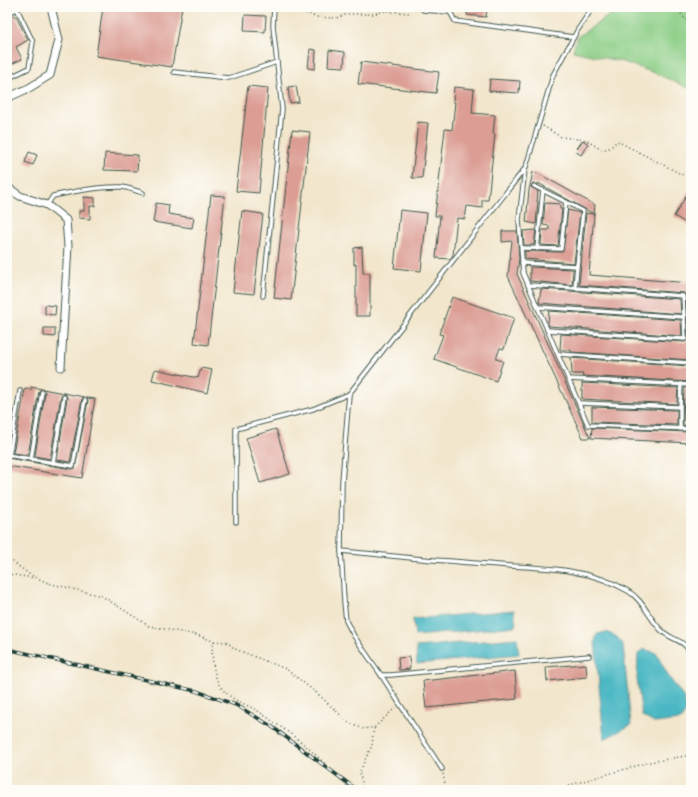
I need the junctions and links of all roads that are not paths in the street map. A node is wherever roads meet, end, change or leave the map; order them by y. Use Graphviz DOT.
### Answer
graph roads {
  1 [pos="51,7"];
  2 [pos="422,7"];
  3 [pos="450,7"];
  4 [pos="593,7"];
  5 [pos="18,8"];
  6 [pos="274,8"];
  7 [pos="450,12"];
  8 [pos="7,14"];
  9 [pos="574,37"];
  10 [pos="277,62"];
  11 [pos="174,72"];
  12 [pos="7,79"];
  13 [pos="7,98"];
  14 [pos="526,168"];
  15 [pos="534,186"];
  16 [pos="7,187"];
  17 [pos="543,190"];
  18 [pos="143,193"];
  19 [pos="566,202"];
  20 [pos="47,205"];
  21 [pos="522,248"];
  22 [pos="537,248"];
  23 [pos="522,263"];
  24 [pos="578,266"];
  25 [pos="528,285"];
  26 [pos="575,288"];
  27 [pos="263,296"];
  28 [pos="538,308"];
  29 [pos="684,317"];
  30 [pos="547,330"];
  31 [pos="558,354"];
  32 [pos="691,363"];
  33 [pos="61,367"];
  34 [pos="568,379"];
  35 [pos="681,384"];
  36 [pos="691,385"];
  37 [pos="20,391"];
  38 [pos="42,392"];
  39 [pos="349,394"];
  40 [pos="64,397"];
  41 [pos="85,400"];
  42 [pos="579,403"];
  43 [pos="680,407"];
  44 [pos="680,429"];
  45 [pos="691,429"];
  46 [pos="8,455"];
  47 [pos="31,459"];
  48 [pos="53,463"];
  49 [pos="236,522"];
  50 [pos="341,551"];
  51 [pos="589,656"];
  52 [pos="691,657"];
  53 [pos="381,675"];
  54 [pos="442,770"];
  1 -- 13 [label="street"];
  2 -- 7 [label="lane"];
  3 -- 7 [label="lane"];
  4 -- 9 [label="lane"];
  5 -- 8 [label="lane"];
  5 -- 12 [label="lane"];
  6 -- 10 [label="lane"];
  7 -- 9 [label="lane"];
  9 -- 14 [label="lane"];
  10 -- 11 [label="lane"];
  10 -- 27 [label="lane"];
  14 -- 21 [label="lane"];
  14 -- 39 [label="lane"];
  15 -- 17 [label="lane"];
  16 -- 20 [label="street"];
  17 -- 19 [label="lane"];
  17 -- 22 [label="lane"];
  18 -- 20 [label="lane"];
  19 -- 22 [label="lane"];
  19 -- 24 [label="lane"];
  20 -- 33 [label="street"];
  21 -- 22 [label="lane"];
  21 -- 23 [label="lane"];
  23 -- 24 [label="lane"];
  23 -- 25 [label="lane"];
  24 -- 26 [label="lane"];
  25 -- 26 [label="lane"];
  25 -- 28 [label="lane"];
  26 -- 29 [label="lane"];
  28 -- 29 [label="lane"];
  28 -- 30 [label="lane"];
  29 -- 30 [label="lane"];
  30 -- 31 [label="lane"];
  31 -- 32 [label="lane"];
  31 -- 34 [label="lane"];
  34 -- 35 [label="lane"];
  34 -- 42 [label="lane"];
  35 -- 36 [label="lane"];
  35 -- 43 [label="lane"];
  37 -- 46 [label="lane"];
  38 -- 47 [label="lane"];
  39 -- 49 [label="lane"];
  39 -- 50 [label="lane"];
  40 -- 48 [label="lane"];
  41 -- 48 [label="lane"];
  42 -- 43 [label="lane"];
  42 -- 44 [label="lane"];
  43 -- 44 [label="lane"];
  44 -- 45 [label="lane"];
  46 -- 47 [label="lane"];
  47 -- 48 [label="lane"];
  50 -- 52 [label="lane"];
  50 -- 53 [label="lane"];
  51 -- 53 [label="lane"];
  53 -- 54 [label="lane"];
}
